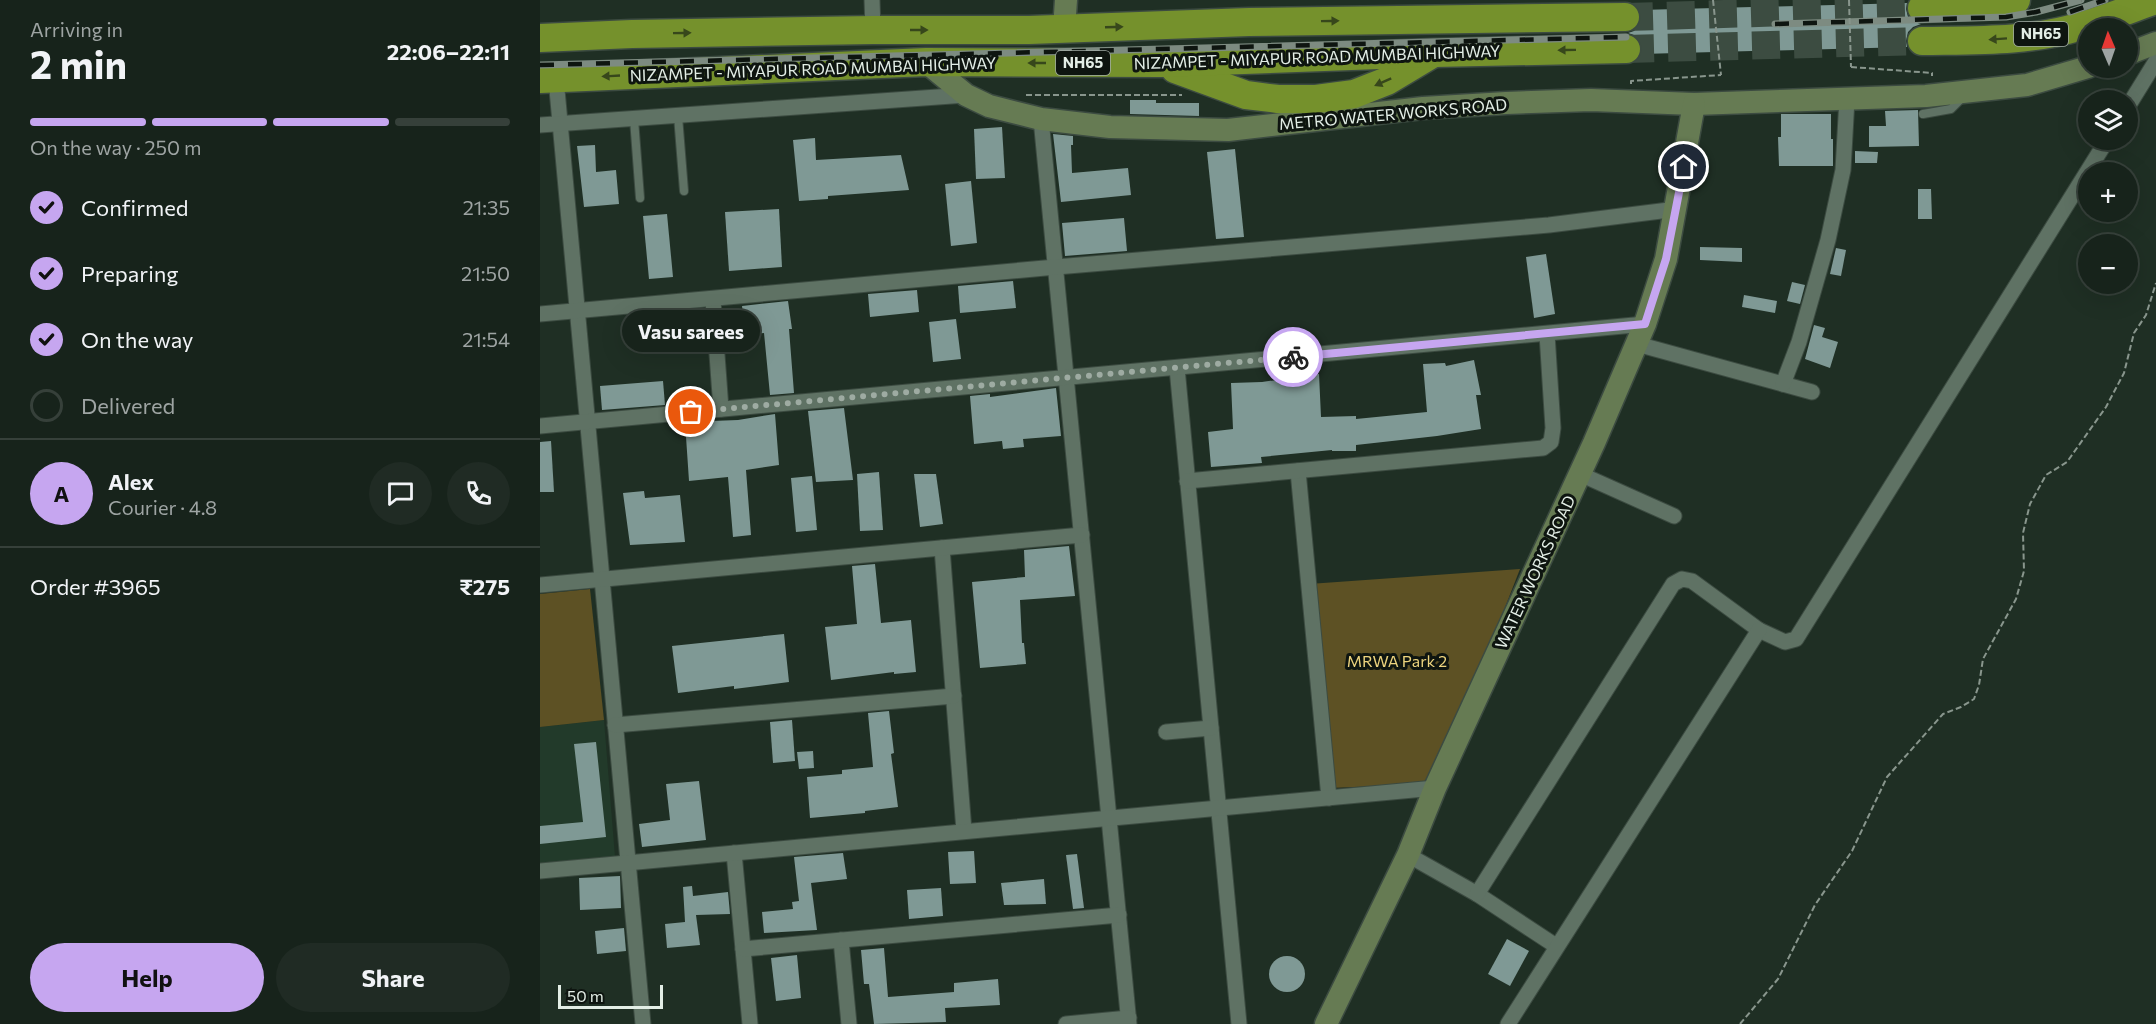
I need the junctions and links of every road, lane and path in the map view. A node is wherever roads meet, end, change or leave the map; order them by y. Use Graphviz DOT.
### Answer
graph roads {
  1 [pos="872,0"];
  2 [pos="1066,0"];
  3 [pos="1311,0"];
  4 [pos="1409,0"];
  5 [pos="1713,0"];
  6 [pos="1849,0"];
  7 [pos="2156,0"];
  8 [pos="1997,2"];
  9 [pos="1922,8"];
  10 [pos="1625,17"];
  11 [pos="1472,20"];
  12 [pos="1249,22"];
  13 [pos="1064,29"];
  14 [pos="873,30"];
  15 [pos="540,38"];
  16 [pos="1922,41"];
  17 [pos="2156,43"];
  18 [pos="1626,49"];
  19 [pos="2138,50"];
  20 [pos="1434,53"];
  21 [pos="2156,61"];
  22 [pos="926,62"];
  23 [pos="1161,63"];
  24 [pos="2078,70"];
  25 [pos="1932,73"];
  26 [pos="548,79"];
  27 [pos="1631,81"];
  28 [pos="2138,90"];
  29 [pos="1967,92"];
  30 [pos="966,95"];
  31 [pos="1865,102"];
  32 [pos="1694,104"];
  33 [pos="1923,114"];
  34 [pos="678,116"];
  35 [pos="634,119"];
  36 [pos="1041,119"];
  37 [pos="559,123"];
  38 [pos="540,125"];
  39 [pos="2101,150"];
  40 [pos="684,191"];
  41 [pos="640,198"];
  42 [pos="1677,209"];
  43 [pos="1056,267"];
  44 [pos="2156,283"];
  45 [pos="713,300"];
  46 [pos="577,311"];
  47 [pos="540,314"];
  48 [pos="1547,334"];
  49 [pos="1641,334"];
  50 [pos="1176,368"];
  51 [pos="1066,378"];
  52 [pos="1783,384"];
  53 [pos="1812,392"];
  54 [pos="722,409"];
  55 [pos="587,422"];
  56 [pos="540,426"];
  57 [pos="1298,471"];
  58 [pos="1580,474"];
  59 [pos="1187,481"];
  60 [pos="1674,516"];
  61 [pos="1082,535"];
  62 [pos="942,548"];
  63 [pos="602,579"];
  64 [pos="540,585"];
  65 [pos="1759,630"];
  66 [pos="954,696"];
  67 [pos="615,725"];
  68 [pos="1211,728"];
  69 [pos="1166,732"];
  70 [pos="1435,788"];
  71 [pos="1329,798"];
  72 [pos="1218,808"];
  73 [pos="1109,818"];
  74 [pos="964,831"];
  75 [pos="735,853"];
  76 [pos="1408,855"];
  77 [pos="628,862"];
  78 [pos="540,871"];
  79 [pos="1478,894"];
  80 [pos="1119,915"];
  81 [pos="841,940"];
  82 [pos="1556,946"];
  83 [pos="743,949"];
  84 [pos="1129,1021"];
  85 [pos="643,1024"];
  86 [pos="750,1024"];
  87 [pos="849,1024"];
  88 [pos="1066,1024"];
  89 [pos="1239,1024"];
  90 [pos="1326,1024"];
  91 [pos="1508,1024"];
  92 [pos="1740,1024"];
  1 -- 14 [label="street"];
  2 -- 13 [label="street"];
  3 -- 12 [label="highway"];
  4 -- 11 [label="highway"];
  5 -- 27 [label="path, bridge"];
  6 -- 25 [label="path, bridge"];
  7 -- 16 [label="highway, NH65, one-way"];
  8 -- 9 [label="highway"];
  10 -- 11 [label="highway, NIZAMPET - MIYAPUR ROAD MUMBAI HIGHWAY / NH65"];
  12 -- 11 [label="highway, NIZAMPET - MIYAPUR ROAD MUMBAI HIGHWAY / NH65, one-way"];
  13 -- 12 [label="highway, NIZAMPET - MIYAPUR ROAD MUMBAI HIGHWAY / NH65, one-way"];
  14 -- 13 [label="highway, NIZAMPET - MIYAPUR ROAD MUMBAI HIGHWAY / NH65, one-way"];
  15 -- 14 [label="highway, NIZAMPET - MIYAPUR ROAD MUMBAI HIGHWAY / NH65, one-way"];
  17 -- 19 [label="street"];
  18 -- 20 [label="highway, NIZAMPET - MIYAPUR ROAD MUMBAI HIGHWAY / NH65, one-way"];
  20 -- 23 [label="highway, NIZAMPET - MIYAPUR ROAD MUMBAI HIGHWAY / NH65"];
  20 -- 23 [label="highway, one-way"];
  21 -- 28 [label="street"];
  23 -- 22 [label="highway, NIZAMPET - MIYAPUR ROAD MUMBAI HIGHWAY / NH65, one-way"];
  22 -- 26 [label="highway, NIZAMPET - MIYAPUR ROAD MUMBAI HIGHWAY / NH65, one-way"];
  22 -- 30 [label="street, METRO WATER WORKS ROAD"];
  24 -- 29 [label="street, METRO WATER WORKS ROAD"];
  26 -- 37 [label="street"];
  29 -- 31 [label="street, METRO WATER WORKS ROAD"];
  29 -- 33 [label="lane"];
  30 -- 34 [label="street"];
  30 -- 36 [label="street, METRO WATER WORKS ROAD"];
  31 -- 32 [label="street, METRO WATER WORKS ROAD"];
  31 -- 52 [label="street"];
  32 -- 36 [label="street, METRO WATER WORKS ROAD"];
  32 -- 42 [label="street, WATER WORKS ROAD"];
  34 -- 35 [label="street"];
  34 -- 40 [label="lane"];
  35 -- 37 [label="street"];
  35 -- 41 [label="lane"];
  36 -- 43 [label="street"];
  37 -- 38 [label="street"];
  37 -- 46 [label="street"];
  39 -- 65 [label="street"];
  42 -- 43 [label="street"];
  42 -- 49 [label="street, WATER WORKS ROAD"];
  43 -- 45 [label="street"];
  43 -- 51 [label="street"];
  44 -- 92 [label="path"];
  45 -- 46 [label="street"];
  45 -- 54 [label="street"];
  46 -- 47 [label="street"];
  46 -- 55 [label="street"];
  48 -- 49 [label="street"];
  48 -- 50 [label="street"];
  48 -- 57 [label="street"];
  49 -- 52 [label="street"];
  49 -- 58 [label="street, WATER WORKS ROAD"];
  50 -- 51 [label="street"];
  50 -- 59 [label="street"];
  51 -- 54 [label="street"];
  51 -- 61 [label="street"];
  52 -- 53 [label="street"];
  54 -- 55 [label="street"];
  55 -- 56 [label="street"];
  55 -- 63 [label="street"];
  57 -- 59 [label="street"];
  57 -- 71 [label="street"];
  58 -- 60 [label="street"];
  58 -- 70 [label="street, WATER WORKS ROAD"];
  59 -- 68 [label="street"];
  61 -- 62 [label="street"];
  61 -- 73 [label="street"];
  62 -- 63 [label="street"];
  62 -- 66 [label="street"];
  63 -- 64 [label="street"];
  63 -- 67 [label="street"];
  65 -- 79 [label="street"];
  65 -- 82 [label="street"];
  66 -- 67 [label="street"];
  66 -- 74 [label="street"];
  67 -- 77 [label="street"];
  68 -- 69 [label="street"];
  68 -- 72 [label="street"];
  70 -- 71 [label="street"];
  70 -- 76 [label="street, WATER WORKS ROAD"];
  71 -- 72 [label="street"];
  72 -- 73 [label="street"];
  72 -- 89 [label="street"];
  73 -- 74 [label="street"];
  73 -- 80 [label="street"];
  74 -- 75 [label="street"];
  75 -- 77 [label="street"];
  75 -- 83 [label="street"];
  76 -- 79 [label="street"];
  76 -- 90 [label="street, WATER WORKS ROAD"];
  77 -- 78 [label="street"];
  77 -- 85 [label="street"];
  79 -- 82 [label="street"];
  80 -- 81 [label="street"];
  80 -- 84 [label="street"];
  81 -- 83 [label="street"];
  81 -- 87 [label="street"];
  82 -- 91 [label="street"];
  83 -- 86 [label="street"];
  84 -- 88 [label="street"];
}
